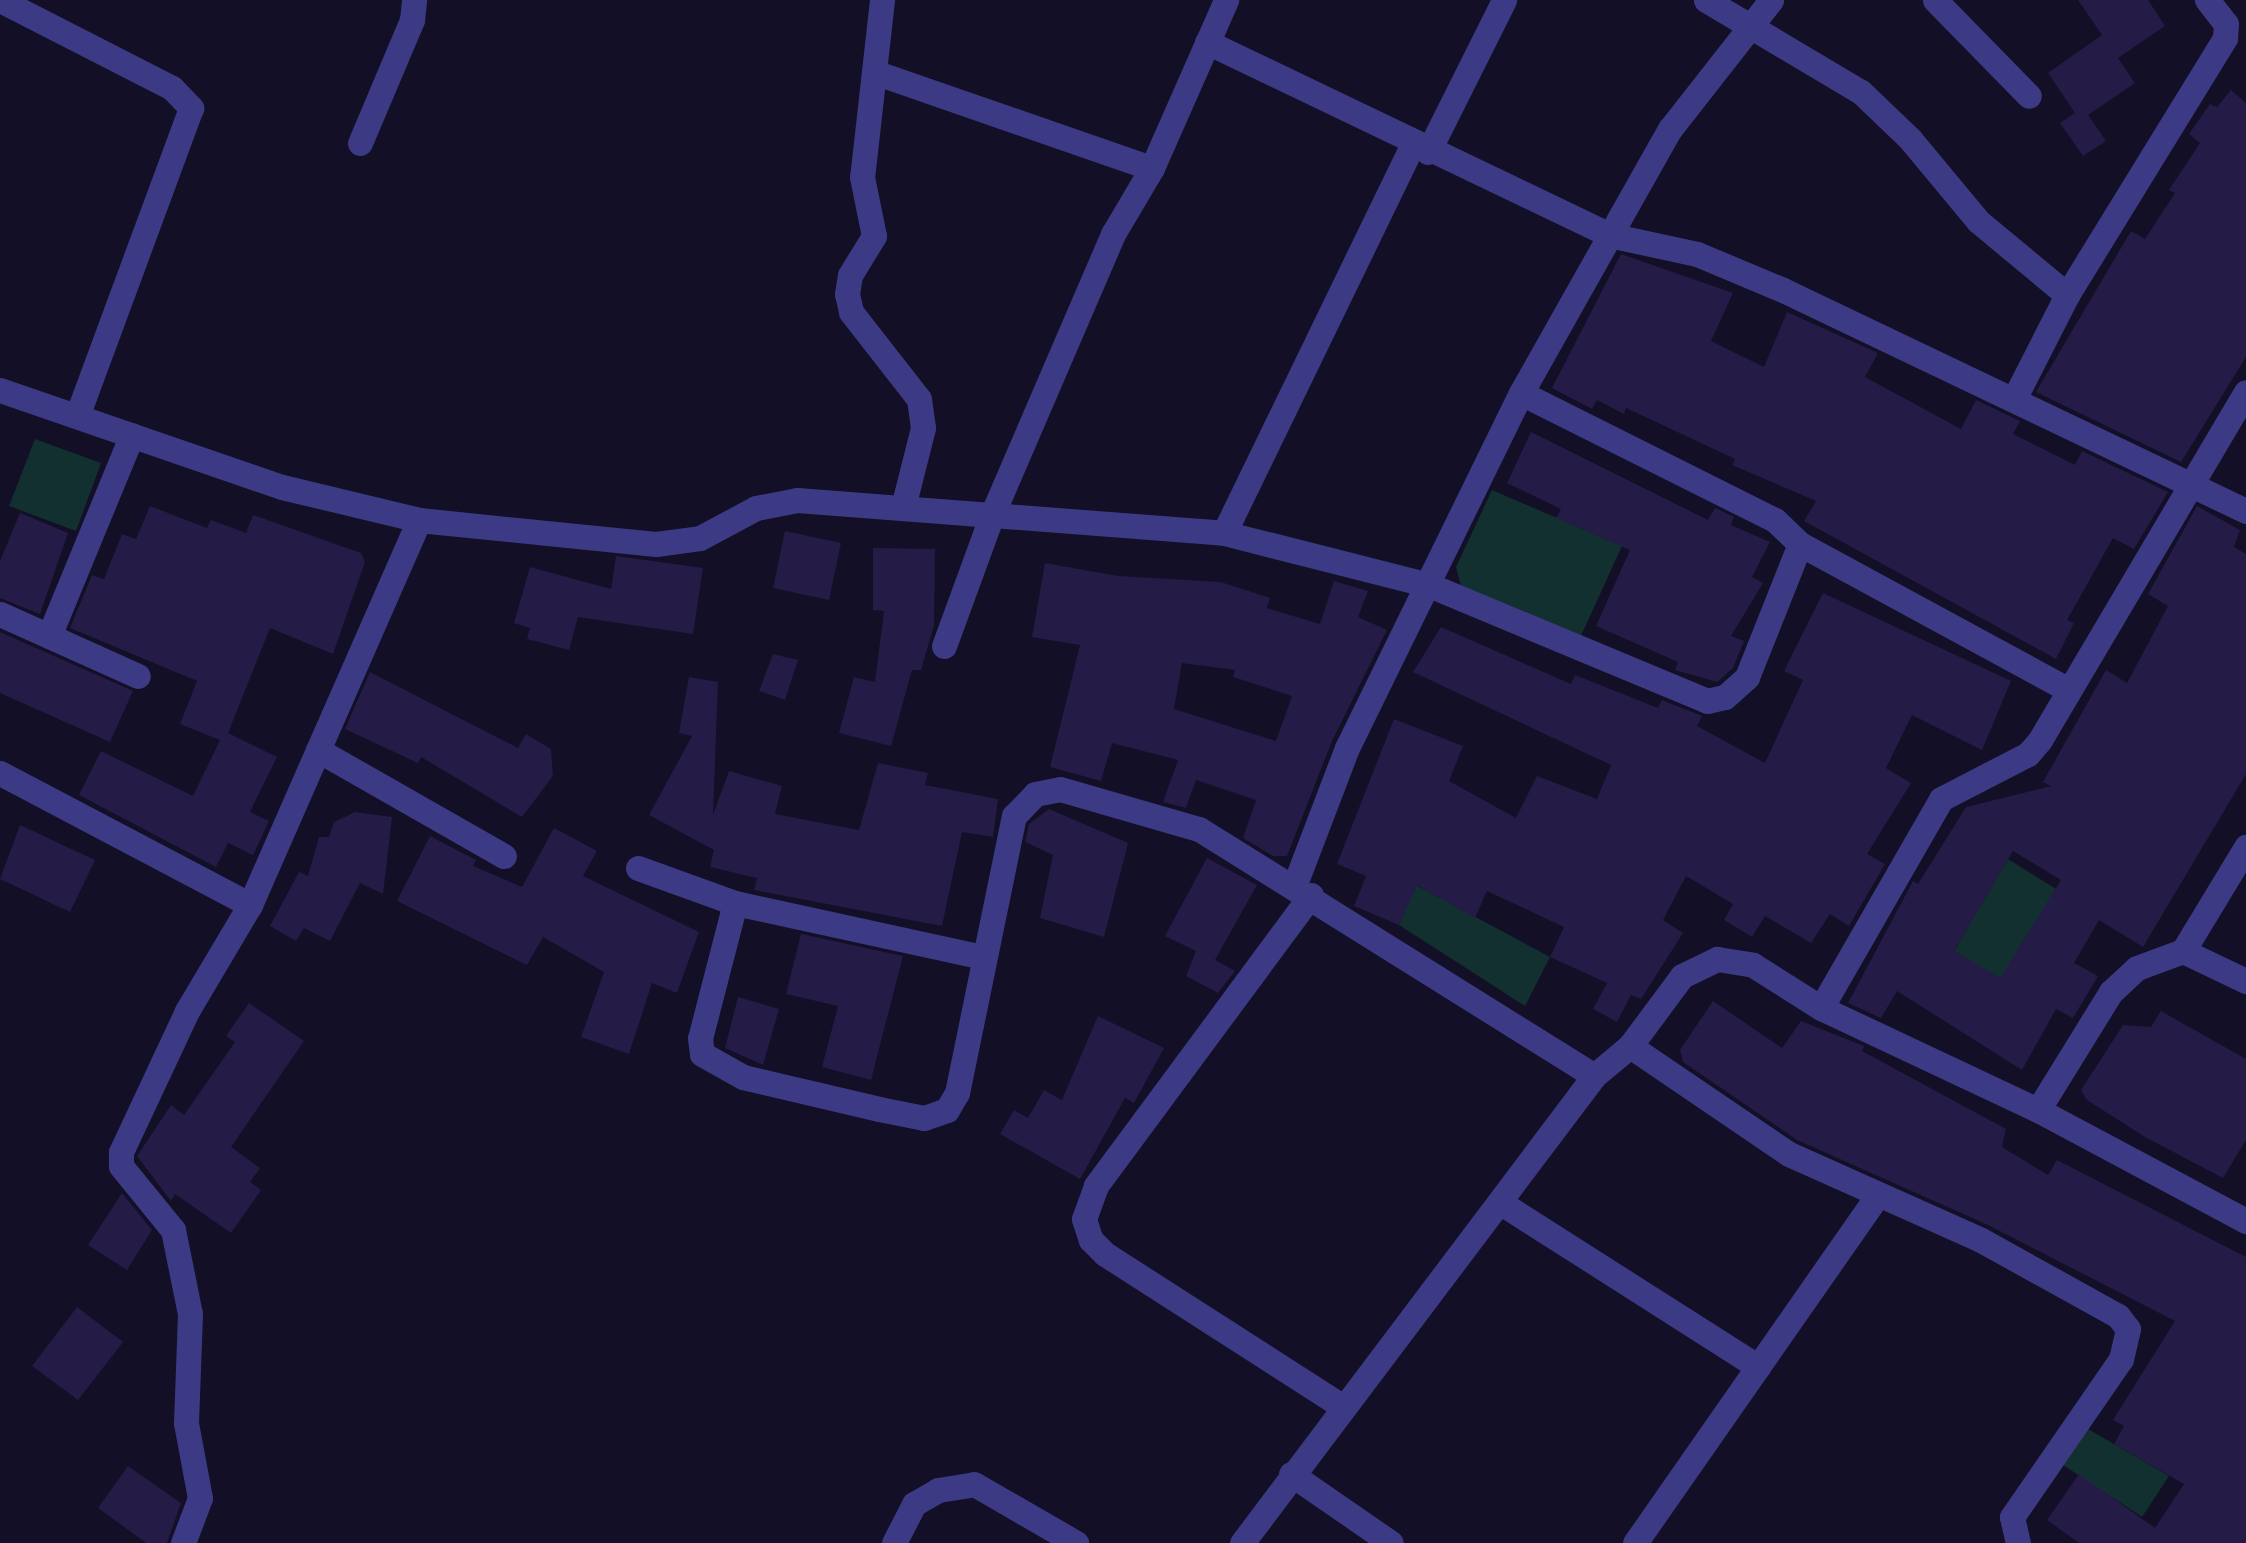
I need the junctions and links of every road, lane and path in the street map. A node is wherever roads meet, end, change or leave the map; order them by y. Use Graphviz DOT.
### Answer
graph roads {
  1 [pos="0,0"];
  2 [pos="414,0"];
  3 [pos="882,0"];
  4 [pos="1226,0"];
  5 [pos="1504,0"];
  6 [pos="1706,0"];
  7 [pos="1770,0"];
  8 [pos="1935,0"];
  9 [pos="2207,0"];
  10 [pos="1750,25"];
  11 [pos="1207,42"];
  12 [pos="874,72"];
  13 [pos="2029,96"];
  14 [pos="360,144"];
  15 [pos="1420,148"];
  16 [pos="1152,168"];
  17 [pos="1610,235"];
  18 [pos="2067,295"];
  19 [pos="0,390"];
  20 [pos="2246,392"];
  21 [pos="1521,393"];
  22 [pos="2014,399"];
  23 [pos="77,416"];
  24 [pos="132,435"];
  25 [pos="2189,482"];
  26 [pos="903,507"];
  27 [pos="2246,510"];
  28 [pos="992,515"];
  29 [pos="419,520"];
  30 [pos="1224,533"];
  31 [pos="1800,544"];
  32 [pos="1429,585"];
  33 [pos="0,614"];
  34 [pos="48,636"];
  35 [pos="944,646"];
  36 [pos="138,676"];
  37 [pos="2069,690"];
  38 [pos="318,750"];
  39 [pos="0,774"];
  40 [pos="2246,847"];
  41 [pos="504,856"];
  42 [pos="638,868"];
  43 [pos="1303,890"];
  44 [pos="735,903"];
  45 [pos="250,905"];
  46 [pos="2183,951"];
  47 [pos="982,957"];
  48 [pos="2246,981"];
  49 [pos="1821,1008"];
  50 [pos="1630,1046"];
  51 [pos="1594,1076"];
  52 [pos="2038,1110"];
  53 [pos="1877,1196"];
  54 [pos="1501,1203"];
  55 [pos="2242,1210"];
  56 [pos="1758,1367"];
  57 [pos="1340,1405"];
  58 [pos="1292,1474"];
  59 [pos="184,1543"];
  60 [pos="894,1543"];
  61 [pos="1076,1543"];
  62 [pos="1242,1543"];
  63 [pos="1392,1543"];
  64 [pos="1635,1543"];
  65 [pos="2018,1543"];
  1 -- 23 [label="street"];
  2 -- 14 [label="street"];
  3 -- 12 [label="street"];
  4 -- 11 [label="street"];
  5 -- 15 [label="street"];
  6 -- 10 [label="street"];
  7 -- 10 [label="street"];
  8 -- 13 [label="street"];
  9 -- 18 [label="street"];
  10 -- 17 [label="street"];
  10 -- 18 [label="street"];
  11 -- 15 [label="street"];
  11 -- 16 [label="street"];
  12 -- 16 [label="street"];
  12 -- 26 [label="street"];
  15 -- 17 [label="street"];
  15 -- 30 [label="street"];
  16 -- 28 [label="street"];
  17 -- 21 [label="street"];
  17 -- 22 [label="street"];
  18 -- 22 [label="street"];
  19 -- 23 [label="street"];
  20 -- 25 [label="street"];
  21 -- 31 [label="street"];
  21 -- 32 [label="street"];
  22 -- 25 [label="street"];
  23 -- 24 [label="street"];
  24 -- 29 [label="street"];
  24 -- 34 [label="street"];
  25 -- 27 [label="street"];
  25 -- 37 [label="street"];
  26 -- 28 [label="street"];
  26 -- 29 [label="street"];
  28 -- 30 [label="street"];
  28 -- 35 [label="street"];
  29 -- 38 [label="street"];
  30 -- 32 [label="street"];
  31 -- 32 [label="street"];
  31 -- 37 [label="street"];
  32 -- 43 [label="street"];
  33 -- 34 [label="street"];
  34 -- 36 [label="street"];
  37 -- 49 [label="street"];
  38 -- 41 [label="street"];
  38 -- 45 [label="street"];
  39 -- 45 [label="street"];
  40 -- 46 [label="street"];
  42 -- 44 [label="street"];
  43 -- 47 [label="street"];
  43 -- 51 [label="street"];
  43 -- 57 [label="street"];
  44 -- 47 [label="street"];
  44 -- 47 [label="street"];
  45 -- 59 [label="street"];
  46 -- 48 [label="street"];
  46 -- 52 [label="street"];
  49 -- 50 [label="street"];
  49 -- 52 [label="street"];
  50 -- 51 [label="street"];
  50 -- 53 [label="street"];
  51 -- 54 [label="street"];
  52 -- 55 [label="street"];
  53 -- 56 [label="street"];
  53 -- 65 [label="street"];
  54 -- 56 [label="street"];
  54 -- 57 [label="street"];
  56 -- 64 [label="street"];
  57 -- 58 [label="street"];
  58 -- 62 [label="street"];
  58 -- 63 [label="street"];
  60 -- 61 [label="street"];
}
